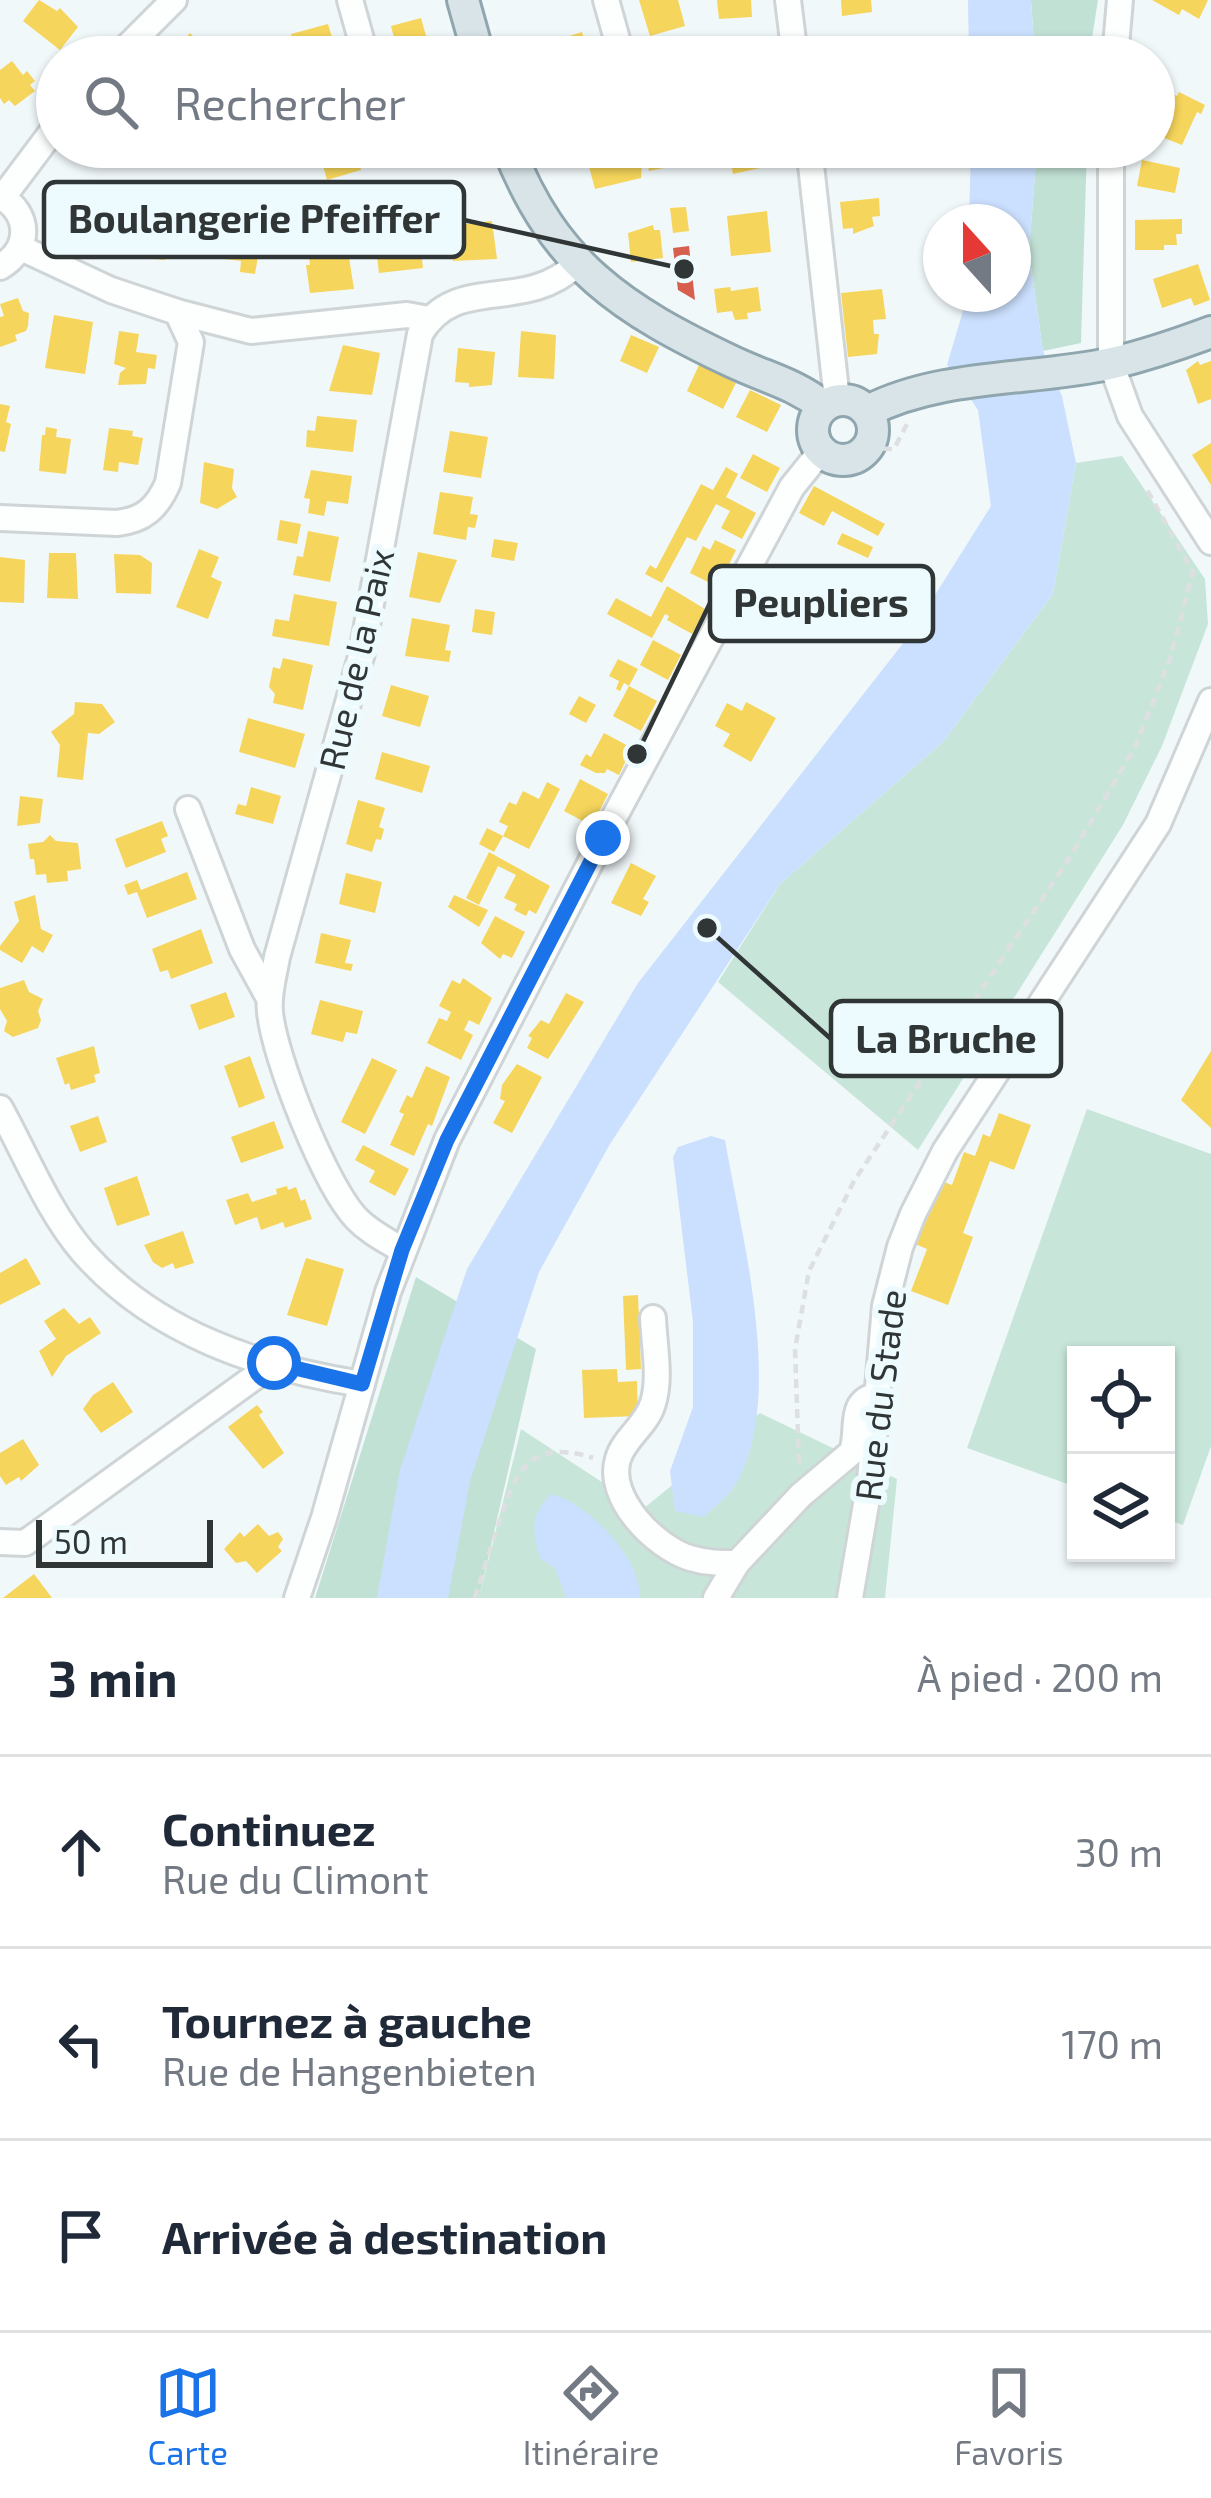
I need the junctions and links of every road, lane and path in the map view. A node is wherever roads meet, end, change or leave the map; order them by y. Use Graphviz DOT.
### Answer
graph roads {
  1 [pos="174,0"];
  2 [pos="350,0"];
  3 [pos="463,0"];
  4 [pos="607,0"];
  5 [pos="788,0"];
  6 [pos="1120,0"];
  7 [pos="138,36"];
  8 [pos="360,36"];
  9 [pos="473,36"];
  10 [pos="616,36"];
  11 [pos="792,36"];
  12 [pos="1117,36"];
  13 [pos="36,152"];
  14 [pos="518,168"];
  15 [pos="811,168"];
  16 [pos="1111,168"];
  17 [pos="2,197"];
  18 [pos="21,248"];
  19 [pos="577,264"];
  20 [pos="0,267"];
  21 [pos="177,312"];
  22 [pos="429,319"];
  23 [pos="1211,332"];
  24 [pos="1111,363"];
  25 [pos="830,403"];
  26 [pos="868,411"];
  27 [pos="918,415"];
  28 [pos="868,448"];
  29 [pos="821,451"];
  30 [pos="1146,489"];
  31 [pos="0,518"];
  32 [pos="1211,542"];
  33 [pos="1211,701"];
  34 [pos="188,809"];
  35 [pos="269,998"];
  36 [pos="0,1108"];
  37 [pos="402,1250"];
  38 [pos="653,1318"];
  39 [pos="274,1363"];
  40 [pos="362,1384"];
  41 [pos="878,1395"];
  42 [pos="616,1465"];
  43 [pos="801,1495"];
  44 [pos="0,1542"];
  45 [pos="737,1563"];
  46 [pos="297,1598"];
  47 [pos="475,1598"];
  48 [pos="716,1598"];
  49 [pos="850,1598"];
  1 -- 7 [label="street"];
  2 -- 8 [label="street"];
  3 -- 9 [label="main road"];
  4 -- 10 [label="street"];
  5 -- 11 [label="street"];
  6 -- 12 [label="street"];
  13 -- 17 [label="street"];
  14 -- 19 [label="main road"];
  15 -- 25 [label="street"];
  16 -- 24 [label="street"];
  17 -- 18 [label="street"];
  18 -- 20 [label="street"];
  18 -- 21 [label="street"];
  19 -- 22 [label="street"];
  19 -- 25 [label="main road"];
  21 -- 22 [label="street"];
  21 -- 31 [label="street"];
  22 -- 35 [label="street, Rue de la Paix"];
  23 -- 24 [label="main road"];
  24 -- 26 [label="main road"];
  24 -- 32 [label="street"];
  25 -- 26 [label="main road"];
  25 -- 29 [label="main road"];
  26 -- 28 [label="main road"];
  27 -- 28 [label="path"];
  28 -- 29 [label="main road"];
  29 -- 37 [label="street"];
  30 -- 43 [label="path"];
  33 -- 41 [label="street, Rue du Stade"];
  34 -- 35 [label="street, Rue de la Paix"];
  35 -- 37 [label="street, Rue de la Paix"];
  36 -- 39 [label="street"];
  37 -- 40 [label="street"];
  38 -- 42 [label="street"];
  39 -- 40 [label="street"];
  39 -- 44 [label="street"];
  40 -- 46 [label="street"];
  41 -- 43 [label="street"];
  41 -- 49 [label="street, Rue du Stade"];
  42 -- 45 [label="street"];
  42 -- 47 [label="path"];
  43 -- 45 [label="street"];
  45 -- 48 [label="street"];
}
